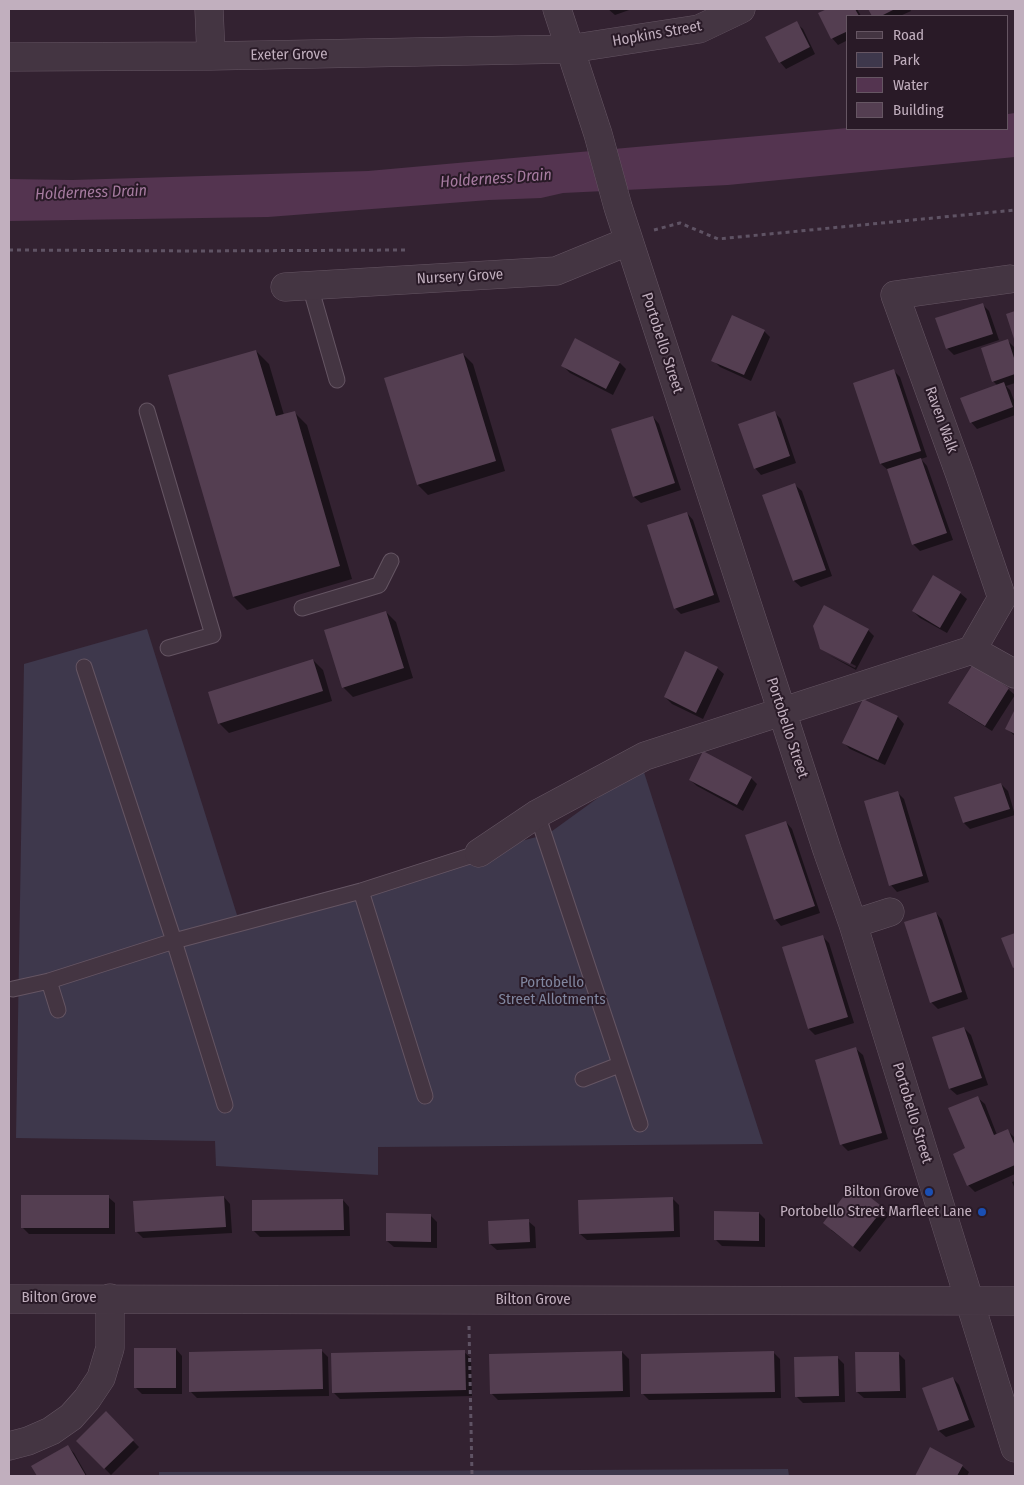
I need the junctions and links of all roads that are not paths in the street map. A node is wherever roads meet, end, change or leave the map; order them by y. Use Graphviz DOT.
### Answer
graph roads {
  1 [pos="209,9"];
  2 [pos="557,9"];
  3 [pos="741,9"];
  4 [pos="569,49"];
  5 [pos="210,56"];
  6 [pos="9,57"];
  7 [pos="629,238"];
  8 [pos="1012,279"];
  9 [pos="297,286"];
  10 [pos="338,380"];
  11 [pos="147,411"];
  12 [pos="391,561"];
  13 [pos="302,608"];
  14 [pos="168,648"];
  15 [pos="972,650"];
  16 [pos="84,667"];
  17 [pos="1015,674"];
  18 [pos="782,712"];
  19 [pos="537,814"];
  20 [pos="479,853"];
  21 [pos="362,891"];
  22 [pos="890,912"];
  23 [pos="853,924"];
  24 [pos="174,941"];
  25 [pos="49,980"];
  26 [pos="13,989"];
  27 [pos="58,1010"];
  28 [pos="620,1065"];
  29 [pos="583,1079"];
  30 [pos="425,1096"];
  31 [pos="225,1105"];
  32 [pos="640,1124"];
  33 [pos="110,1298"];
  34 [pos="9,1299"];
  35 [pos="970,1300"];
  36 [pos="1015,1301"];
  37 [pos="9,1446"];
  38 [pos="1015,1448"];
  1 -- 5 [label="street"];
  2 -- 4 [label="street, Portobello Street"];
  3 -- 4 [label="street, Hopkins Street"];
  4 -- 5 [label="street, Exeter Grove"];
  4 -- 7 [label="street, Portobello Street"];
  5 -- 6 [label="street, Exeter Grove"];
  7 -- 9 [label="street, Nursery Grove"];
  7 -- 18 [label="street, Portobello Street"];
  8 -- 15 [label="street, Raven Walk"];
  9 -- 10 [label="lane"];
  11 -- 14 [label="lane"];
  12 -- 13 [label="lane"];
  15 -- 17 [label="street"];
  15 -- 18 [label="street"];
  16 -- 24 [label="lane"];
  18 -- 19 [label="street"];
  18 -- 23 [label="street, Portobello Street"];
  19 -- 20 [label="street"];
  19 -- 28 [label="lane"];
  20 -- 21 [label="lane"];
  21 -- 24 [label="lane"];
  21 -- 30 [label="lane"];
  22 -- 23 [label="street"];
  23 -- 35 [label="street, Portobello Street"];
  24 -- 25 [label="lane"];
  24 -- 31 [label="lane"];
  25 -- 26 [label="lane"];
  25 -- 27 [label="lane"];
  28 -- 29 [label="lane"];
  28 -- 32 [label="lane"];
  33 -- 34 [label="street, Bilton Grove"];
  33 -- 35 [label="street, Bilton Grove"];
  33 -- 37 [label="street, Bilton Grove"];
  35 -- 36 [label="street, Bilton Grove"];
  35 -- 38 [label="street, Portobello Street"];
}
